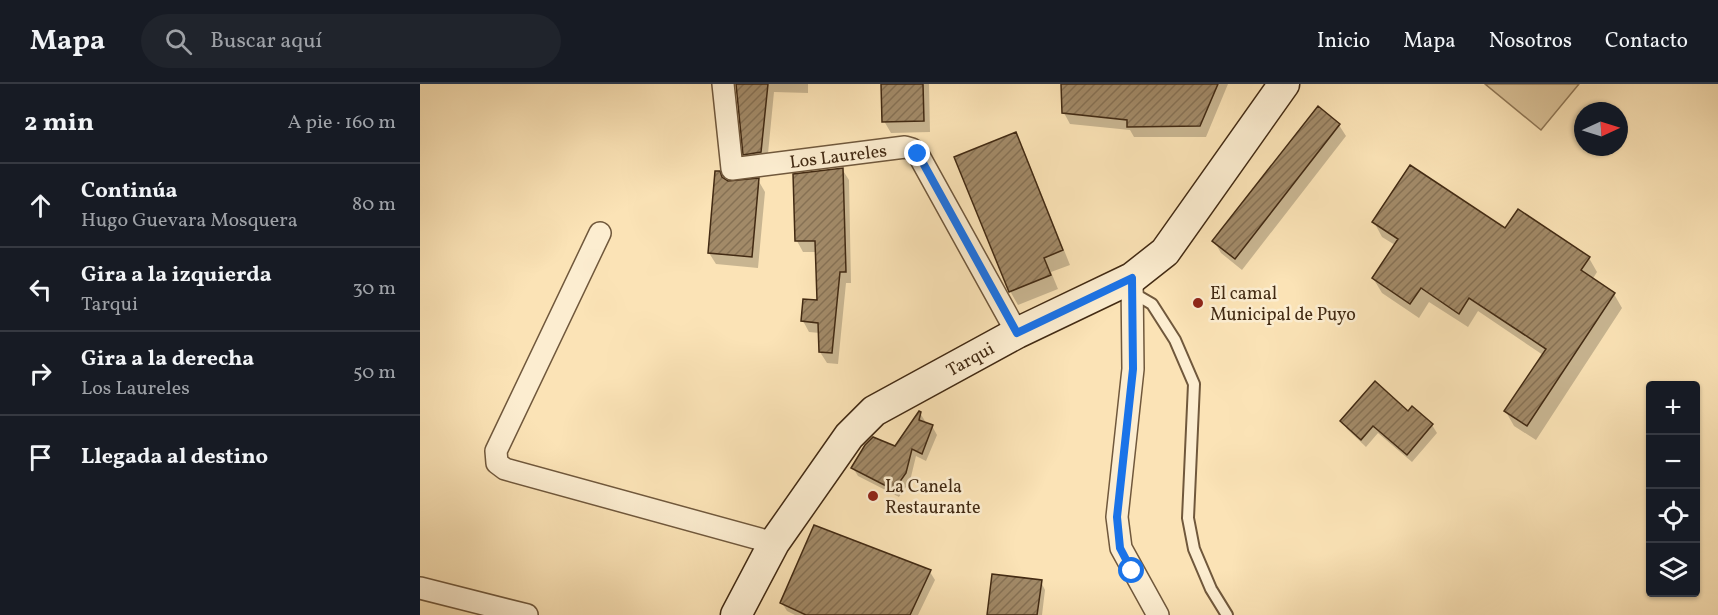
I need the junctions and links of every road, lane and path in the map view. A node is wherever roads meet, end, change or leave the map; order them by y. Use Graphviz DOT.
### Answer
graph roads {
  1 [pos="723,84"];
  2 [pos="1284,84"];
  3 [pos="600,233"];
  4 [pos="1132,285"];
  5 [pos="1017,333"];
  6 [pos="774,543"];
  7 [pos="420,588"];
  8 [pos="527,615"];
  9 [pos="736,615"];
  10 [pos="1158,615"];
  11 [pos="1227,615"];
  1 -- 5 [label="street, Los Laureles"];
  2 -- 4 [label="street, Tarqui"];
  3 -- 6 [label="street"];
  4 -- 5 [label="street, Tarqui"];
  4 -- 10 [label="street"];
  4 -- 11 [label="lane"];
  5 -- 6 [label="street, Tarqui"];
  6 -- 9 [label="street, Tarqui"];
  7 -- 8 [label="street"];
}
